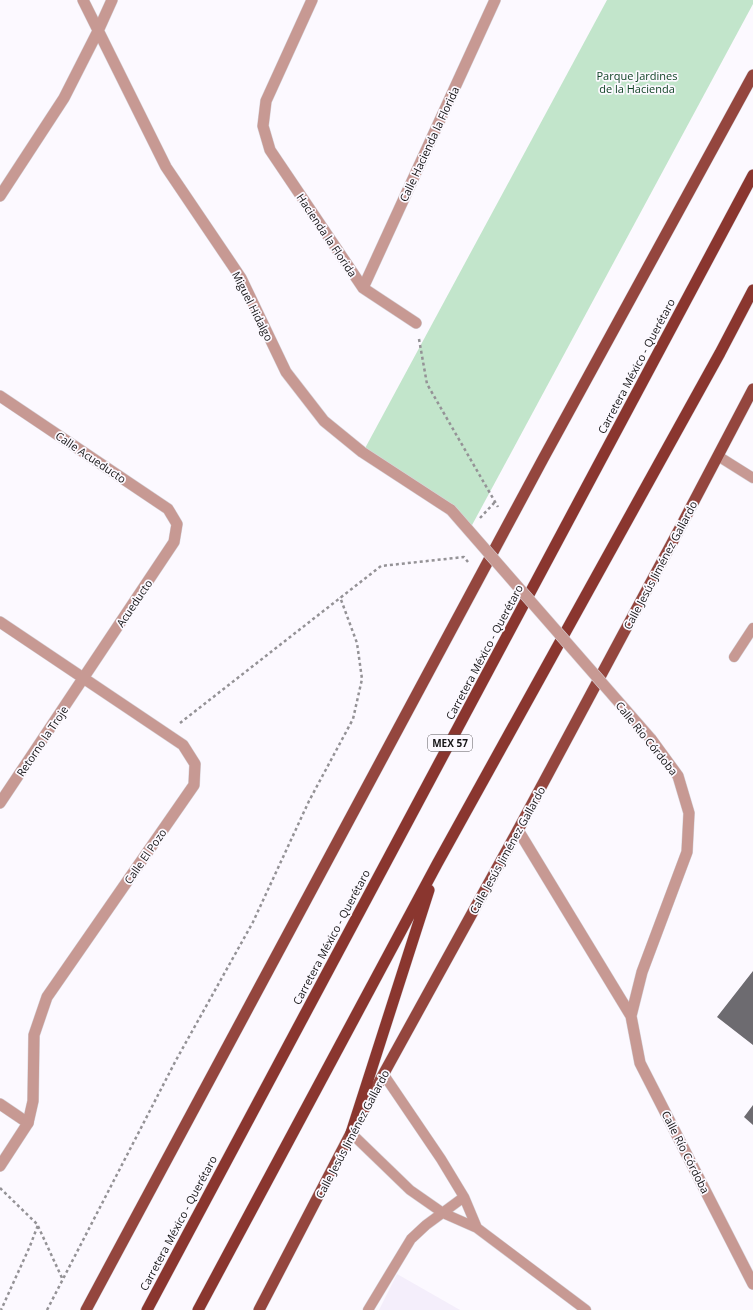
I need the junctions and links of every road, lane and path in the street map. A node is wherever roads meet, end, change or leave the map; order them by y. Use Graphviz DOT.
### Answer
graph roads {
  1 [pos="83,0"];
  2 [pos="112,0"];
  3 [pos="312,0"];
  4 [pos="495,0"];
  5 [pos="98,32"];
  6 [pos="753,75"];
  7 [pos="753,175"];
  8 [pos="0,196"];
  9 [pos="363,288"];
  10 [pos="753,290"];
  11 [pos="753,301"];
  12 [pos="416,323"];
  13 [pos="720,352"];
  14 [pos="753,389"];
  15 [pos="0,396"];
  16 [pos="718,456"];
  17 [pos="753,478"];
  18 [pos="495,502"];
  19 [pos="452,510"];
  20 [pos="177,524"];
  21 [pos="508,524"];
  22 [pos="469,530"];
  23 [pos="480,576"];
  24 [pos="340,597"];
  25 [pos="0,622"];
  26 [pos="753,628"];
  27 [pos="734,657"];
  28 [pos="84,678"];
  29 [pos="166,734"];
  30 [pos="0,803"];
  31 [pos="518,830"];
  32 [pos="437,864"];
  33 [pos="631,1016"];
  34 [pos="384,1075"];
  35 [pos="0,1104"];
  36 [pos="28,1123"];
  37 [pos="351,1133"];
  38 [pos="0,1166"];
  39 [pos="0,1188"];
  40 [pos="464,1197"];
  41 [pos="443,1212"];
  42 [pos="38,1225"];
  43 [pos="477,1228"];
  44 [pos="62,1278"];
  45 [pos="753,1284"];
  46 [pos="1,1310"];
  47 [pos="46,1310"];
  48 [pos="86,1310"];
  49 [pos="147,1310"];
  50 [pos="198,1310"];
  51 [pos="259,1310"];
  52 [pos="368,1310"];
  53 [pos="586,1310"];
  1 -- 5 [label="street, Miguel Hidalgo"];
  2 -- 5 [label="street"];
  3 -- 9 [label="street, Hacienda la Florida"];
  4 -- 9 [label="street, Calle Hacienda la Florida"];
  5 -- 8 [label="street"];
  5 -- 19 [label="street, Miguel Hidalgo"];
  6 -- 21 [label="main road"];
  7 -- 49 [label="highway, Carretera México - Querétaro / MEX 57"];
  9 -- 12 [label="street, Hacienda la Florida"];
  10 -- 13 [label="highway"];
  11 -- 13 [label="highway"];
  12 -- 18 [label="path"];
  13 -- 32 [label="highway"];
  14 -- 16 [label="main road, Calle Jesús Jiménez Gallardo"];
  15 -- 20 [label="street, Calle Acueducto"];
  16 -- 17 [label="lane"];
  16 -- 31 [label="main road, Calle Jesús Jiménez Gallardo"];
  18 -- 21 [label="path"];
  18 -- 22 [label="path"];
  19 -- 22 [label="street, Calle Río Córdoba, bridge"];
  20 -- 28 [label="street, Acueducto"];
  21 -- 23 [label="main road"];
  22 -- 33 [label="street, Calle Río Córdoba, bridge"];
  23 -- 24 [label="path"];
  23 -- 48 [label="main road"];
  24 -- 29 [label="path"];
  24 -- 44 [label="path"];
  25 -- 28 [label="street, Calle El Pozo"];
  26 -- 27 [label="lane"];
  28 -- 29 [label="street, Calle El Pozo"];
  28 -- 30 [label="street, Retorno la Troje"];
  29 -- 36 [label="street, Calle El Pozo"];
  31 -- 33 [label="street, Calle Río Córdoba"];
  31 -- 34 [label="main road, Calle Jesús Jiménez Gallardo"];
  32 -- 37 [label="highway"];
  32 -- 50 [label="highway"];
  33 -- 45 [label="street, Calle Río Córdoba"];
  34 -- 37 [label="main road, Calle Jesús Jiménez Gallardo"];
  34 -- 40 [label="lane"];
  35 -- 36 [label="street"];
  36 -- 38 [label="street, Calle El Pozo"];
  37 -- 41 [label="lane"];
  37 -- 51 [label="main road, Calle Jesús Jiménez Gallardo"];
  39 -- 42 [label="path"];
  40 -- 41 [label="lane"];
  40 -- 43 [label="lane"];
  41 -- 43 [label="lane"];
  41 -- 52 [label="lane"];
  42 -- 44 [label="path"];
  42 -- 46 [label="path"];
  43 -- 53 [label="lane"];
  44 -- 47 [label="path"];
}
